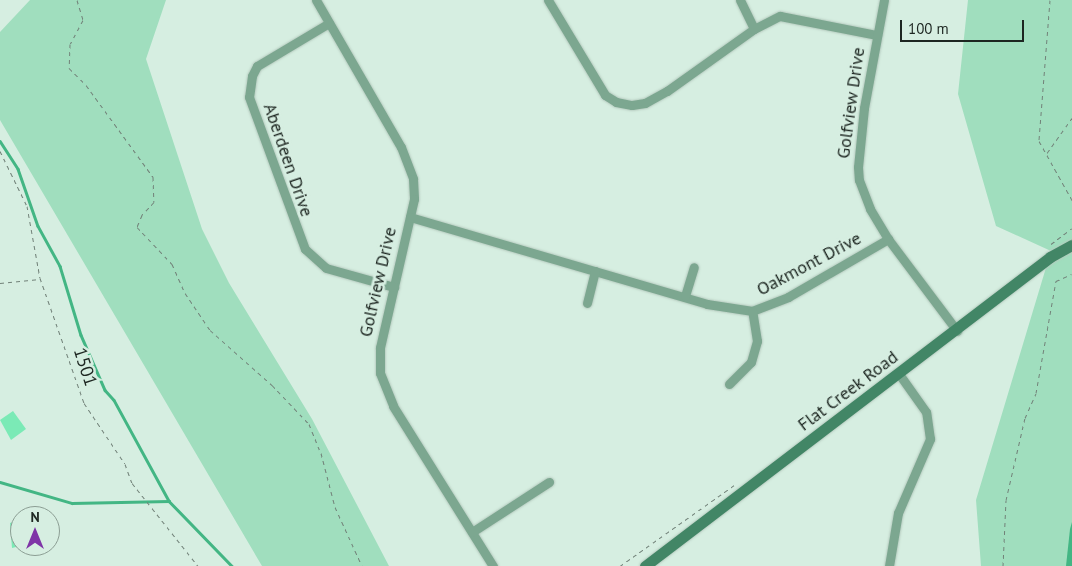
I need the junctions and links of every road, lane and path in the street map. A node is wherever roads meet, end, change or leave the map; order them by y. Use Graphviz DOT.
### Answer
graph roads {
  1 [pos="77,0"];
  2 [pos="316,0"];
  3 [pos="548,0"];
  4 [pos="740,0"];
  5 [pos="884,0"];
  6 [pos="1050,0"];
  7 [pos="330,23"];
  8 [pos="754,29"];
  9 [pos="877,35"];
  10 [pos="1072,118"];
  11 [pos="0,151"];
  12 [pos="1046,154"];
  13 [pos="1072,200"];
  14 [pos="410,218"];
  15 [pos="888,239"];
  16 [pos="1072,245"];
  17 [pos="694,267"];
  18 [pos="595,272"];
  19 [pos="1072,274"];
  20 [pos="40,278"];
  21 [pos="0,283"];
  22 [pos="394,287"];
  23 [pos="685,296"];
  24 [pos="587,303"];
  25 [pos="752,311"];
  26 [pos="957,331"];
  27 [pos="899,374"];
  28 [pos="729,384"];
  29 [pos="549,482"];
  30 [pos="472,532"];
  31 [pos="198,566"];
  32 [pos="362,566"];
  33 [pos="493,566"];
  34 [pos="646,566"];
  35 [pos="888,566"];
  36 [pos="1003,566"];
  1 -- 32 [label="path"];
  2 -- 7 [label="street, Golfview Drive"];
  3 -- 8 [label="street"];
  4 -- 8 [label="street"];
  5 -- 9 [label="street, Golfview Drive"];
  6 -- 12 [label="path"];
  7 -- 14 [label="street, Golfview Drive"];
  7 -- 22 [label="street, Aberdeen Drive"];
  8 -- 9 [label="street"];
  9 -- 15 [label="street, Golfview Drive"];
  10 -- 12 [label="path"];
  11 -- 20 [label="path, 1501"];
  12 -- 13 [label="path"];
  14 -- 18 [label="street, Oakmont Drive"];
  14 -- 22 [label="street, Golfview Drive"];
  15 -- 25 [label="street, Oakmont Drive"];
  15 -- 26 [label="street, Golfview Drive"];
  16 -- 26 [label="street, Flat Creek Road"];
  17 -- 23 [label="street"];
  18 -- 23 [label="street, Oakmont Drive"];
  18 -- 24 [label="street"];
  19 -- 36 [label="path"];
  20 -- 21 [label="path"];
  20 -- 31 [label="path, 1501"];
  22 -- 30 [label="street, Golfview Drive"];
  23 -- 25 [label="street, Oakmont Drive"];
  25 -- 28 [label="street"];
  26 -- 27 [label="street, Flat Creek Road"];
  27 -- 34 [label="street, Flat Creek Road"];
  27 -- 35 [label="street"];
  29 -- 30 [label="street"];
  30 -- 33 [label="street, Golfview Drive"];
}
